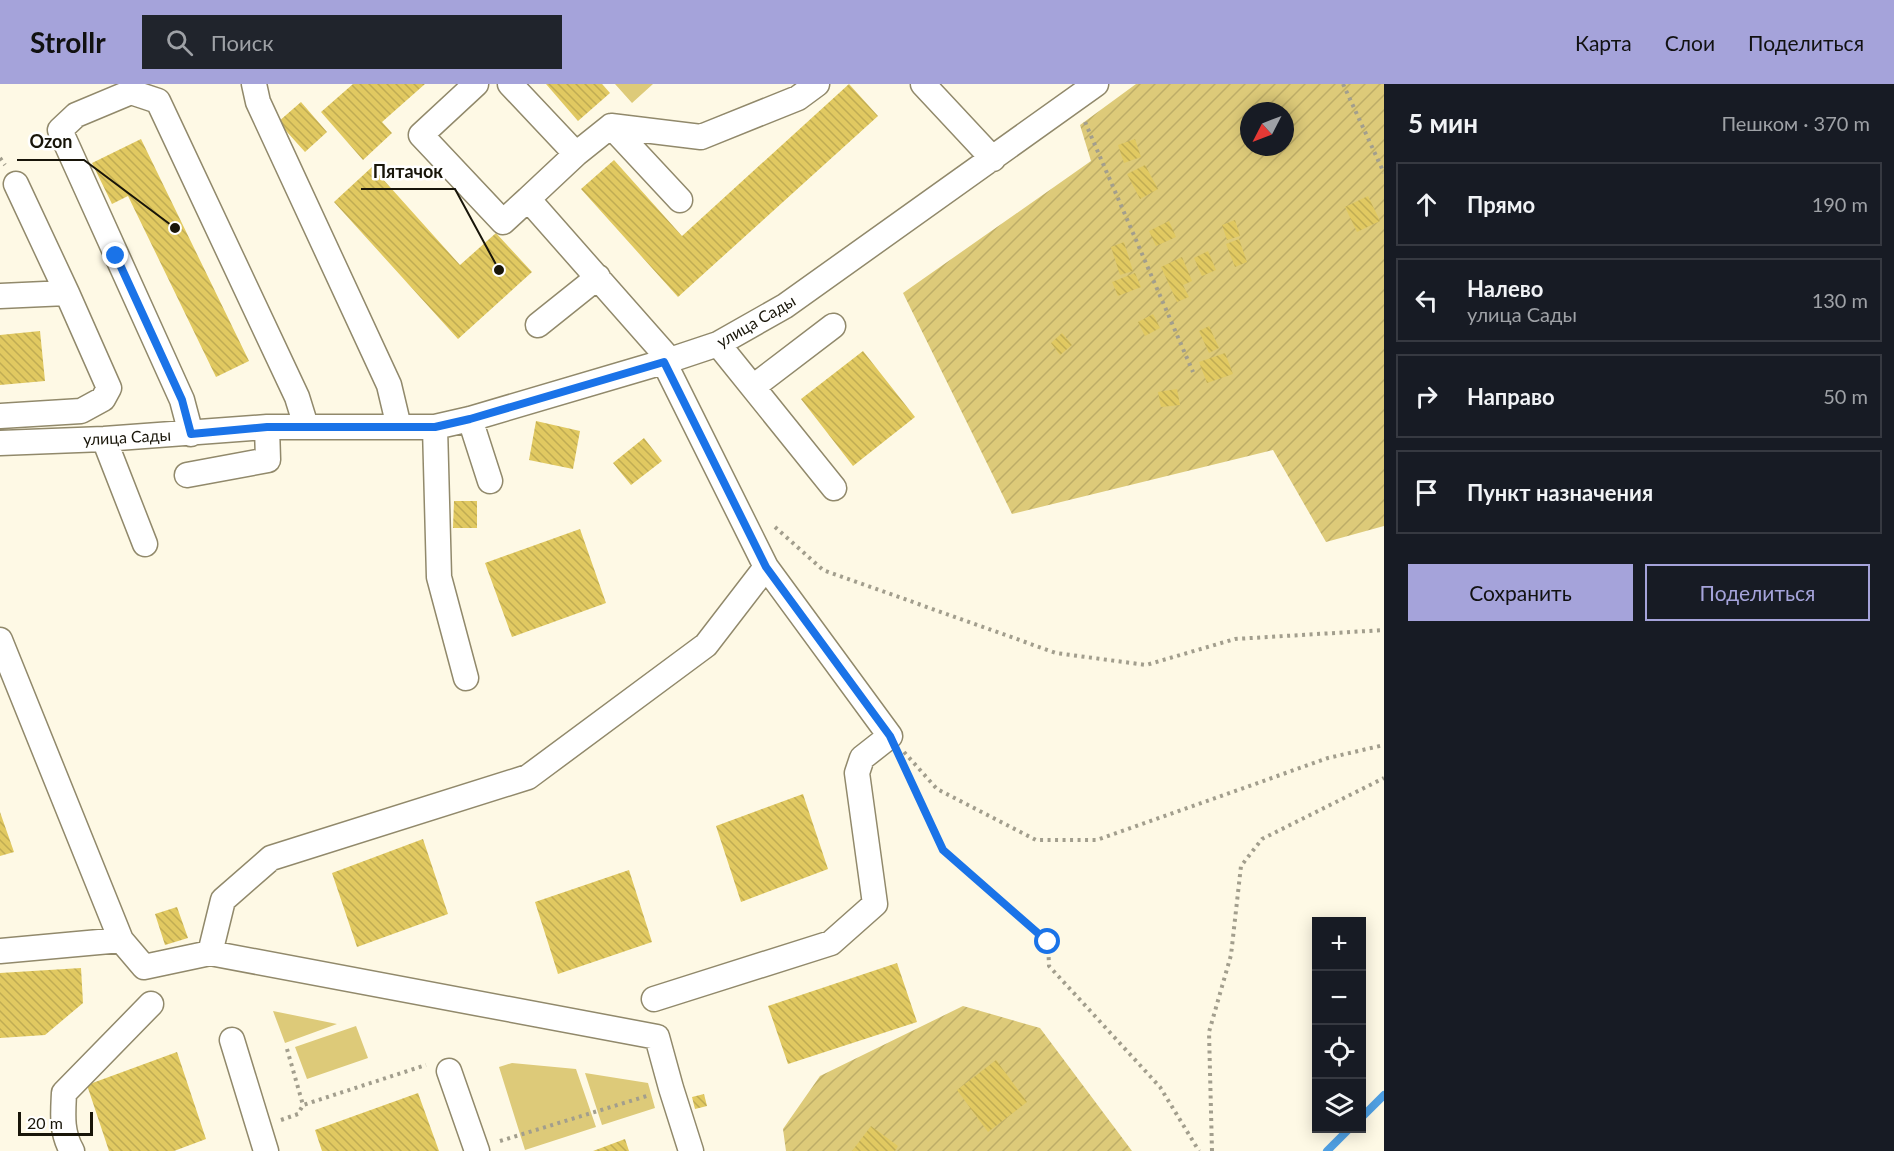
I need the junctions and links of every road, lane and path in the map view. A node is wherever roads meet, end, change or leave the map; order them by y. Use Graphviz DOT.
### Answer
graph roads {
  1 [pos="254,84"];
  2 [pos="476,84"];
  3 [pos="510,84"];
  4 [pos="817,84"];
  5 [pos="922,84"];
  6 [pos="1096,84"];
  7 [pos="1342,84"];
  8 [pos="130,88"];
  9 [pos="791,91"];
  10 [pos="1075,99"];
  11 [pos="611,126"];
  12 [pos="576,154"];
  13 [pos="993,159"];
  14 [pos="1384,173"];
  15 [pos="16,184"];
  16 [pos="528,199"];
  17 [pos="680,200"];
  18 [pos="598,277"];
  19 [pos="67,293"];
  20 [pos="0,296"];
  21 [pos="538,325"];
  22 [pos="833,326"];
  23 [pos="718,344"];
  24 [pos="667,361"];
  25 [pos="1193,372"];
  26 [pos="753,387"];
  27 [pos="0,416"];
  28 [pos="470,419"];
  29 [pos="306,426"];
  30 [pos="267,427"];
  31 [pos="399,427"];
  32 [pos="435,427"];
  33 [pos="191,434"];
  34 [pos="104,439"];
  35 [pos="0,443"];
  36 [pos="187,475"];
  37 [pos="490,481"];
  38 [pos="834,488"];
  39 [pos="773,525"];
  40 [pos="145,544"];
  41 [pos="766,567"];
  42 [pos="1384,630"];
  43 [pos="0,640"];
  44 [pos="466,678"];
  45 [pos="890,736"];
  46 [pos="1384,745"];
  47 [pos="1384,778"];
  48 [pos="121,940"];
  49 [pos="0,951"];
  50 [pos="210,953"];
  51 [pos="654,999"];
  52 [pos="151,1004"];
  53 [pos="232,1040"];
  54 [pos="287,1049"];
  55 [pos="449,1071"];
  56 [pos="671,1088"];
  57 [pos="303,1105"];
  58 [pos="262,1140"];
  59 [pos="476,1150"];
  60 [pos="72,1151"];
  61 [pos="691,1151"];
  62 [pos="1199,1151"];
  63 [pos="1212,1151"];
  1 -- 31 [label="street"];
  2 -- 16 [label="street"];
  3 -- 12 [label="street"];
  4 -- 9 [label="street"];
  5 -- 13 [label="street"];
  6 -- 10 [label="street, улица Сады"];
  7 -- 14 [label="path"];
  8 -- 29 [label="street"];
  8 -- 33 [label="street"];
  9 -- 11 [label="street"];
  10 -- 13 [label="street, улица Сады"];
  10 -- 25 [label="path"];
  11 -- 12 [label="street"];
  11 -- 17 [label="street"];
  12 -- 16 [label="street"];
  13 -- 23 [label="street, улица Сады"];
  15 -- 19 [label="street"];
  16 -- 18 [label="street"];
  18 -- 21 [label="street"];
  18 -- 24 [label="street"];
  19 -- 20 [label="street"];
  19 -- 27 [label="street"];
  22 -- 26 [label="street"];
  23 -- 24 [label="street, улица Сады"];
  23 -- 26 [label="street"];
  24 -- 28 [label="street, улица Сады"];
  24 -- 41 [label="street"];
  26 -- 38 [label="street"];
  28 -- 32 [label="street, улица Сады"];
  28 -- 37 [label="street"];
  29 -- 30 [label="street, улица Сады"];
  29 -- 31 [label="street, улица Сады"];
  30 -- 33 [label="street, улица Сады"];
  30 -- 36 [label="street"];
  31 -- 32 [label="street, улица Сады"];
  32 -- 44 [label="street"];
  33 -- 34 [label="street, улица Сады"];
  34 -- 35 [label="street, улица Сады"];
  34 -- 40 [label="street"];
  39 -- 42 [label="path"];
  41 -- 45 [label="street"];
  41 -- 50 [label="street"];
  43 -- 48 [label="street"];
  45 -- 46 [label="path"];
  45 -- 51 [label="street"];
  45 -- 62 [label="path"];
  47 -- 63 [label="path"];
  48 -- 49 [label="street"];
  48 -- 50 [label="street"];
  50 -- 56 [label="street"];
  52 -- 60 [label="street"];
  53 -- 58 [label="street"];
  54 -- 57 [label="path"];
  55 -- 57 [label="path"];
  55 -- 59 [label="street"];
  56 -- 59 [label="path"];
  56 -- 61 [label="street"];
  57 -- 58 [label="path"];
}
